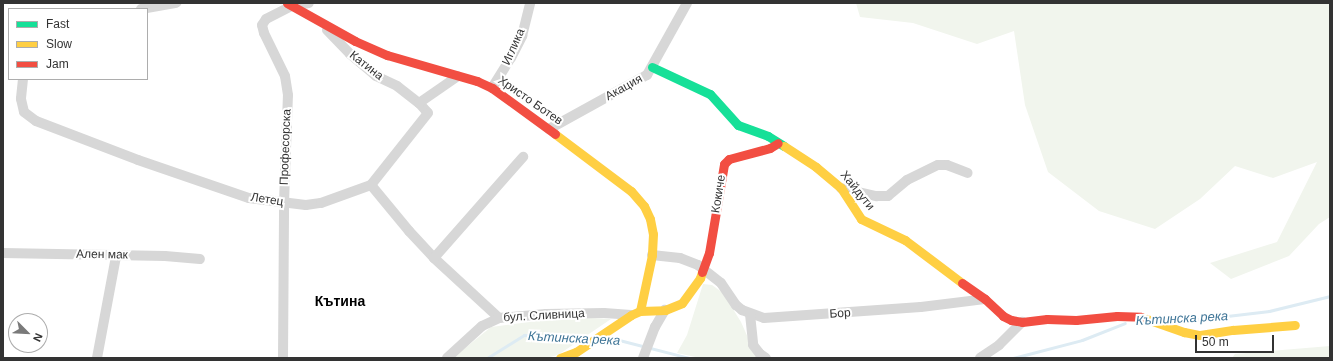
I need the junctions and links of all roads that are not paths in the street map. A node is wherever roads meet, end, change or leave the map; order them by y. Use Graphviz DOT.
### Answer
graph roads {
  1 [pos="176,3"];
  2 [pos="309,3"];
  3 [pos="530,3"];
  4 [pos="687,3"];
  5 [pos="290,4"];
  6 [pos="147,8"];
  7 [pos="319,21"];
  8 [pos="652,68"];
  9 [pos="458,76"];
  10 [pos="23,80"];
  11 [pos="492,88"];
  12 [pos="419,103"];
  13 [pos="549,128"];
  14 [pos="778,143"];
  15 [pos="523,157"];
  16 [pos="968,173"];
  17 [pos="371,185"];
  18 [pos="842,188"];
  19 [pos="284,203"];
  20 [pos="3,253"];
  21 [pos="652,255"];
  22 [pos="116,256"];
  23 [pos="434,258"];
  24 [pos="200,259"];
  25 [pos="703,271"];
  26 [pos="985,299"];
  27 [pos="665,310"];
  28 [pos="635,313"];
  29 [pos="750,314"];
  30 [pos="499,318"];
  31 [pos="1022,322"];
  32 [pos="1295,326"];
  33 [pos="96,358"];
  34 [pos="283,358"];
  35 [pos="447,358"];
  36 [pos="560,358"];
  37 [pos="643,358"];
  38 [pos="766,358"];
  39 [pos="980,358"];
  1 -- 6 [label="street"];
  2 -- 5 [label="street"];
  3 -- 11 [label="street, Иглика"];
  4 -- 8 [label="street, Акация"];
  5 -- 7 [label="street, Христо Ботев"];
  5 -- 19 [label="street, Професорска"];
  7 -- 9 [label="street, Христо Ботев"];
  7 -- 12 [label="street, Катина"];
  8 -- 13 [label="street, Акация"];
  8 -- 14 [label="street, Хайдути"];
  9 -- 11 [label="street, Христо Ботев"];
  9 -- 12 [label="street"];
  10 -- 19 [label="street, Летец"];
  11 -- 13 [label="street, Христо Ботев"];
  12 -- 17 [label="street"];
  13 -- 21 [label="street, Христо Ботев"];
  14 -- 18 [label="street, Хайдути"];
  14 -- 25 [label="street, Кокиче"];
  15 -- 23 [label="street"];
  16 -- 18 [label="street"];
  17 -- 19 [label="street, Летец"];
  17 -- 23 [label="street"];
  18 -- 26 [label="street, Хайдути"];
  19 -- 34 [label="street, Професорска"];
  20 -- 22 [label="street, Ален мак"];
  21 -- 25 [label="street"];
  21 -- 28 [label="street, Христо Ботев"];
  22 -- 24 [label="street, Ален мак"];
  22 -- 33 [label="street"];
  23 -- 30 [label="street"];
  25 -- 27 [label="street"];
  25 -- 29 [label="street, Бор"];
  26 -- 29 [label="street, Бор"];
  26 -- 31 [label="street, Хайдути"];
  27 -- 28 [label="street"];
  27 -- 37 [label="street"];
  28 -- 30 [label="street, бул. Сливница"];
  28 -- 36 [label="street"];
  29 -- 38 [label="street"];
  30 -- 35 [label="street, бул. Сливница"];
  31 -- 32 [label="street"];
  31 -- 39 [label="street"];
}
